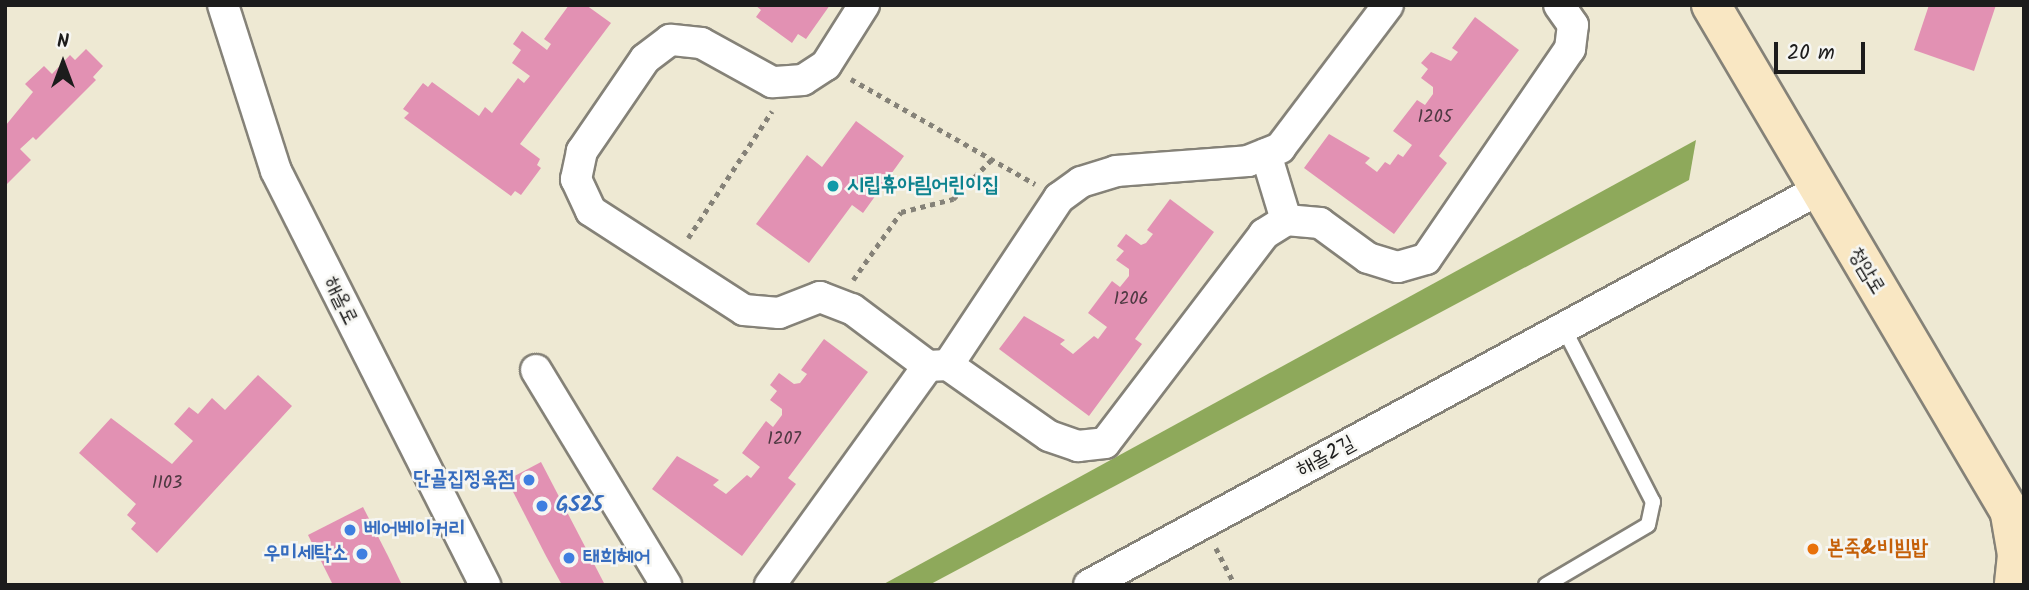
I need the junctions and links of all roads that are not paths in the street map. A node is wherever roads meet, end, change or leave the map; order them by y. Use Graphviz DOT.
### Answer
graph roads {
  1 [pos="223,5"];
  2 [pos="864,5"];
  3 [pos="1388,5"];
  4 [pos="1559,5"];
  5 [pos="1711,5"];
  6 [pos="1266,154"];
  7 [pos="1818,190"];
  8 [pos="1286,220"];
  9 [pos="1564,329"];
  10 [pos="938,365"];
  11 [pos="536,370"];
  12 [pos="2019,525"];
  13 [pos="485,585"];
  14 [pos="666,585"];
  15 [pos="770,585"];
  16 [pos="1089,585"];
  17 [pos="1546,585"];
  18 [pos="2014,585"];
  1 -- 13 [label="street, 해올로"];
  2 -- 10 [label="street"];
  3 -- 6 [label="street"];
  4 -- 8 [label="street"];
  5 -- 7 [label="street, 청암로"];
  6 -- 8 [label="street"];
  6 -- 10 [label="street"];
  7 -- 9 [label="street, 해올2길"];
  7 -- 12 [label="street, 청암로"];
  8 -- 10 [label="street"];
  9 -- 16 [label="street, 해올2길"];
  9 -- 17 [label="lane"];
  10 -- 15 [label="street"];
  11 -- 14 [label="street"];
  12 -- 18 [label="street"];
}
